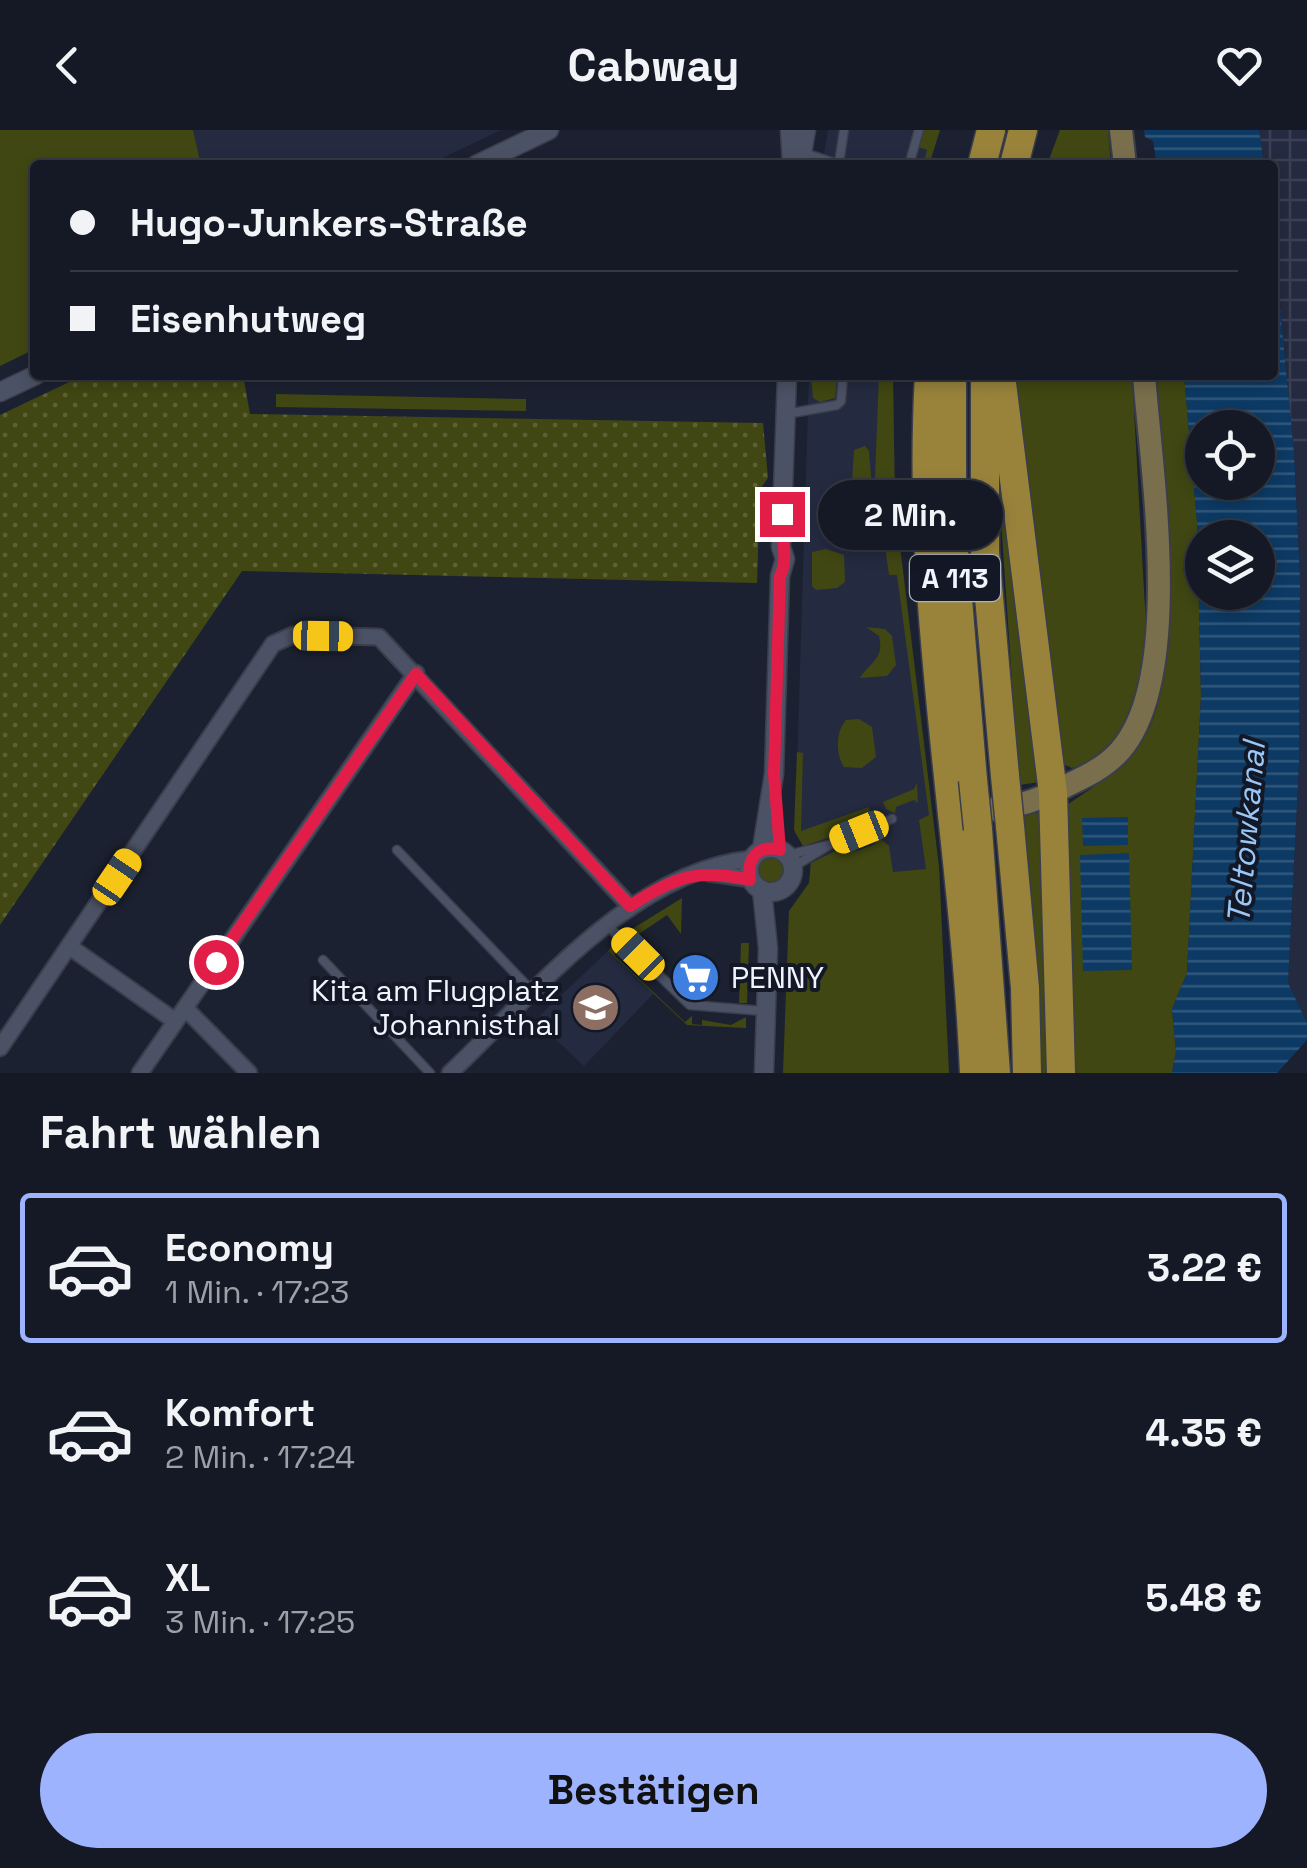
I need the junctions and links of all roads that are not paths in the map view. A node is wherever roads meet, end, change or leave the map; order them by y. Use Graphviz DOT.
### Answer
graph roads {
  1 [pos="549,130"];
  2 [pos="790,130"];
  3 [pos="806,130"];
  4 [pos="844,130"];
  5 [pos="919,130"];
  6 [pos="991,130"];
  7 [pos="1022,130"];
  8 [pos="1121,130"];
  9 [pos="486,160"];
  10 [pos="798,160"];
  11 [pos="798,160"];
  12 [pos="840,160"];
  13 [pos="910,160"];
  14 [pos="983,160"];
  15 [pos="1015,160"];
  16 [pos="1124,160"];
  17 [pos="30,378"];
  18 [pos="787,380"];
  19 [pos="842,380"];
  20 [pos="928,380"];
  21 [pos="952,380"];
  22 [pos="984,380"];
  23 [pos="1002,380"];
  24 [pos="1144,380"];
  25 [pos="0,392"];
  26 [pos="786,414"];
  27 [pos="416,674"];
  28 [pos="1053,793"];
  29 [pos="952,806"];
  30 [pos="892,819"];
  31 [pos="397,850"];
  32 [pos="775,856"];
  33 [pos="705,872"];
  34 [pos="764,887"];
  35 [pos="630,906"];
  36 [pos="607,925"];
  37 [pos="70,948"];
  38 [pos="323,960"];
  39 [pos="534,993"];
  40 [pos="766,1011"];
  41 [pos="180,1014"];
  42 [pos="0,1048"];
  43 [pos="140,1073"];
  44 [pos="250,1073"];
  45 [pos="430,1073"];
  46 [pos="450,1073"];
  47 [pos="764,1073"];
  48 [pos="974,1073"];
  49 [pos="996,1073"];
  50 [pos="1027,1073"];
  51 [pos="1061,1073"];
  1 -- 9 [label="street"];
  2 -- 10 [label="street"];
  3 -- 11 [label="street"];
  4 -- 12 [label="lane"];
  5 -- 13 [label="lane"];
  6 -- 14 [label="highway"];
  7 -- 15 [label="highway"];
  8 -- 16 [label="main road"];
  17 -- 25 [label="street"];
  18 -- 26 [label="street"];
  19 -- 26 [label="lane"];
  20 -- 29 [label="highway"];
  21 -- 49 [label="highway, A 113, bridge"];
  22 -- 50 [label="highway, A 113, bridge"];
  23 -- 28 [label="highway"];
  24 -- 28 [label="main road"];
  26 -- 32 [label="street"];
  27 -- 35 [label="street"];
  27 -- 37 [label="street"];
  27 -- 41 [label="street"];
  28 -- 29 [label="main road"];
  28 -- 51 [label="highway"];
  29 -- 48 [label="highway"];
  30 -- 32 [label="lane"];
  31 -- 39 [label="lane"];
  32 -- 33 [label="street"];
  32 -- 34 [label="street"];
  32 -- 34 [label="street"];
  33 -- 34 [label="street"];
  33 -- 35 [label="street"];
  34 -- 40 [label="street"];
  35 -- 36 [label="street"];
  36 -- 39 [label="street"];
  36 -- 40 [label="lane"];
  37 -- 41 [label="street"];
  37 -- 42 [label="street"];
  38 -- 45 [label="lane"];
  39 -- 46 [label="street"];
  40 -- 47 [label="street"];
  41 -- 43 [label="street"];
  41 -- 44 [label="street"];
}
